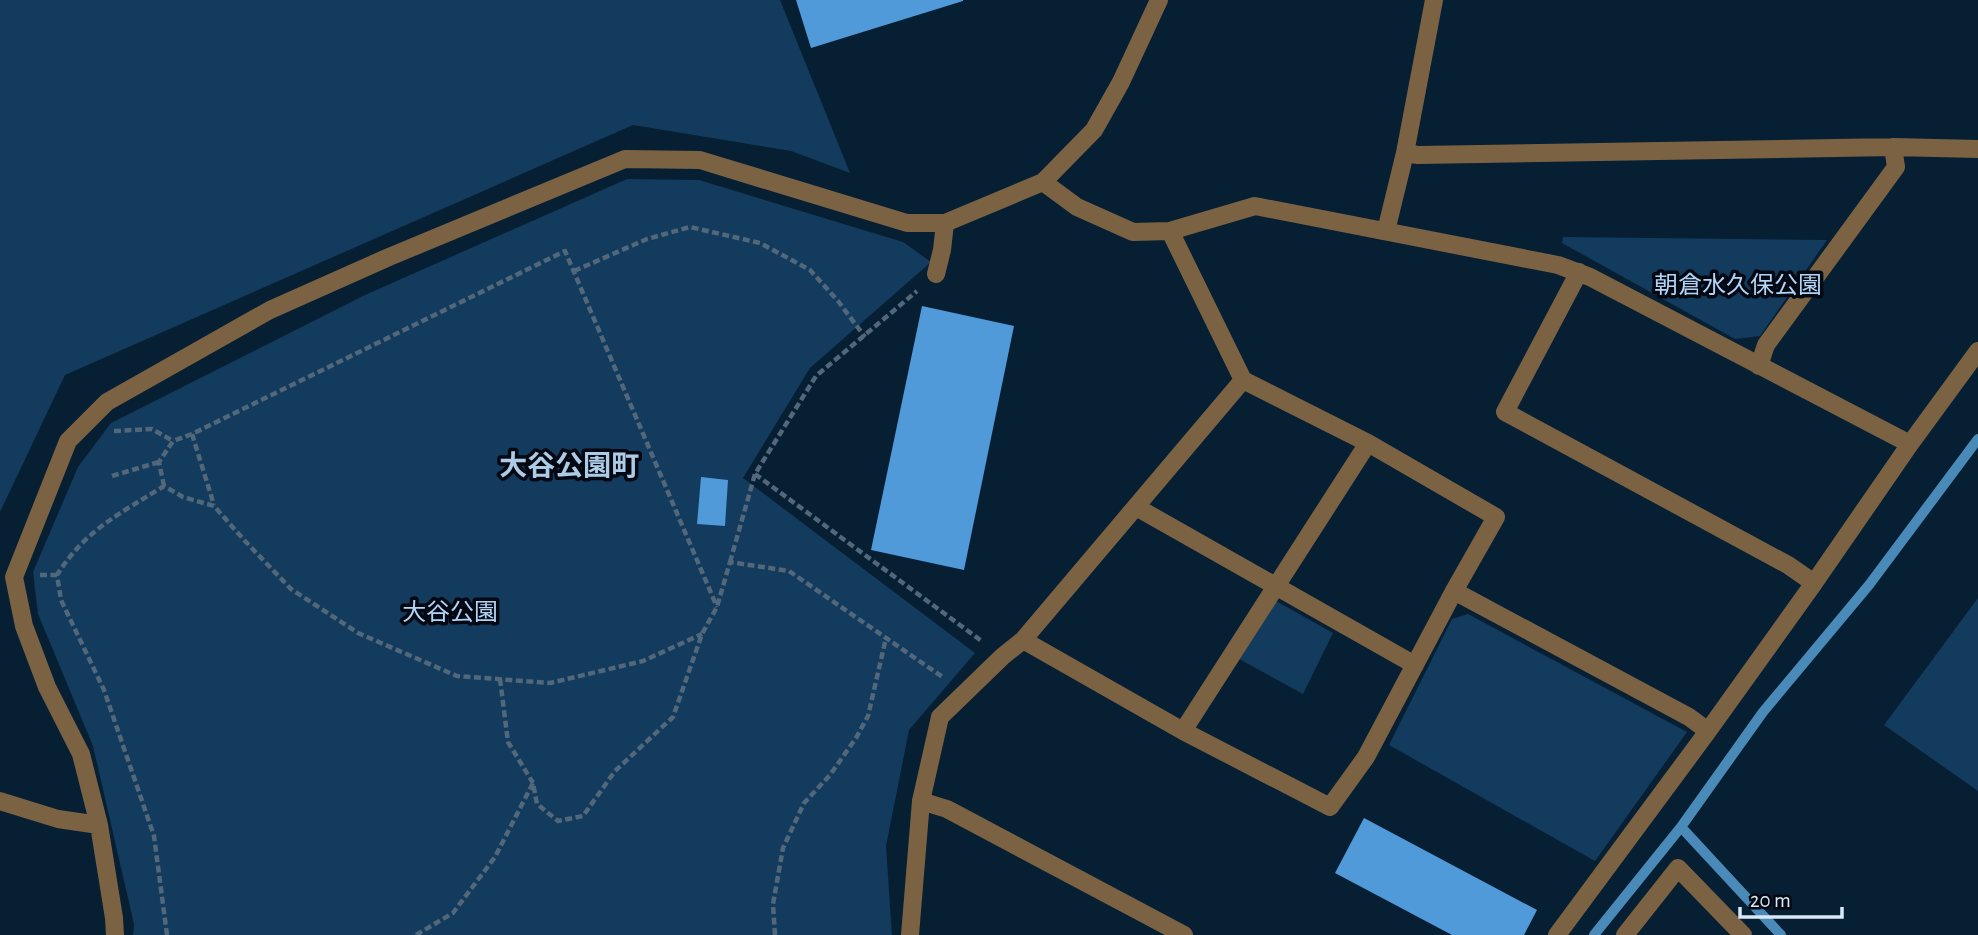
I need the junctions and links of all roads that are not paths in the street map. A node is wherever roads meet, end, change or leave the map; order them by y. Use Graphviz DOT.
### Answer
graph roads {
  1 [pos="1159,0"];
  2 [pos="1434,0"];
  3 [pos="1893,147"];
  4 [pos="1978,149"];
  5 [pos="1405,153"];
  6 [pos="1043,182"];
  7 [pos="945,223"];
  8 [pos="1170,231"];
  9 [pos="1386,231"];
  10 [pos="1578,272"];
  11 [pos="936,274"];
  12 [pos="1978,351"];
  13 [pos="1759,366"];
  14 [pos="1243,380"];
  15 [pos="1368,443"];
  16 [pos="1910,444"];
  17 [pos="1136,507"];
  18 [pos="1814,583"];
  19 [pos="1276,587"];
  20 [pos="1454,591"];
  21 [pos="1023,640"];
  22 [pos="1415,665"];
  23 [pos="1183,731"];
  24 [pos="1708,731"];
  25 [pos="0,801"];
  26 [pos="921,801"];
  27 [pos="99,825"];
  28 [pos="114,935"];
  29 [pos="910,935"];
  30 [pos="1184,935"];
  31 [pos="1557,935"];
  32 [pos="1625,935"];
  33 [pos="1743,935"];
  1 -- 6 [label="street"];
  2 -- 5 [label="street"];
  3 -- 4 [label="street"];
  3 -- 5 [label="street"];
  3 -- 13 [label="street"];
  5 -- 9 [label="street"];
  6 -- 7 [label="street"];
  6 -- 8 [label="street"];
  7 -- 11 [label="street"];
  7 -- 27 [label="street"];
  8 -- 9 [label="street"];
  8 -- 14 [label="street"];
  9 -- 10 [label="street"];
  10 -- 13 [label="street"];
  10 -- 18 [label="street"];
  12 -- 16 [label="street"];
  13 -- 16 [label="street"];
  14 -- 15 [label="street"];
  14 -- 17 [label="street"];
  15 -- 19 [label="street"];
  15 -- 20 [label="street"];
  16 -- 18 [label="street"];
  17 -- 19 [label="street"];
  17 -- 21 [label="street"];
  18 -- 24 [label="street"];
  19 -- 22 [label="street"];
  19 -- 23 [label="street"];
  20 -- 22 [label="street"];
  20 -- 24 [label="street"];
  21 -- 23 [label="street"];
  21 -- 26 [label="street"];
  22 -- 23 [label="street"];
  24 -- 31 [label="street"];
  25 -- 27 [label="street"];
  26 -- 29 [label="street"];
  26 -- 30 [label="street"];
  27 -- 28 [label="street"];
  32 -- 33 [label="street"];
}
